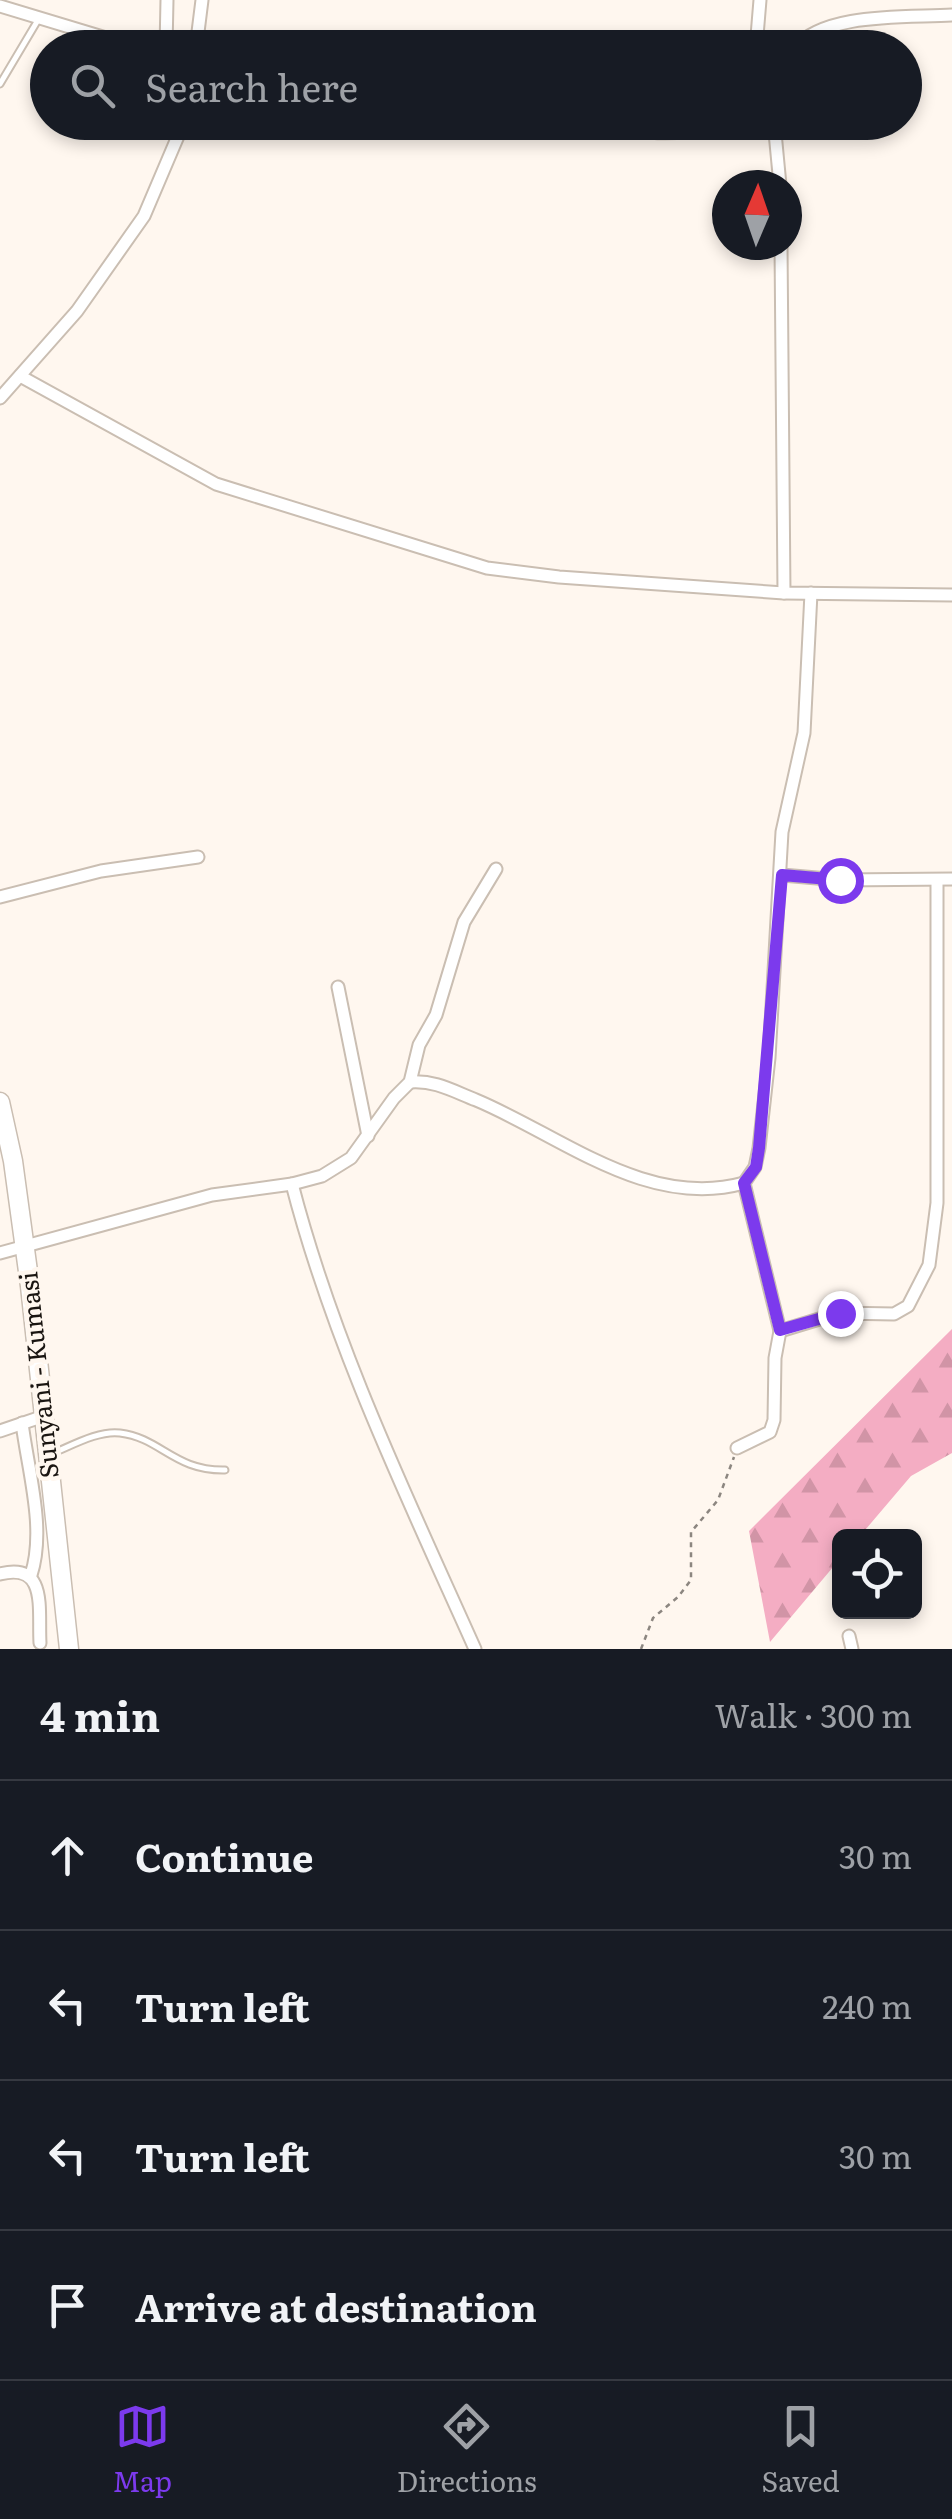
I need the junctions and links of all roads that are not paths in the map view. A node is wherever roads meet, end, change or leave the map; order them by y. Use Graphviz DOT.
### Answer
graph roads {
  1 [pos="167,0"];
  2 [pos="202,0"];
  3 [pos="760,0"];
  4 [pos="0,6"];
  5 [pos="952,15"];
  6 [pos="40,17"];
  7 [pos="32,30"];
  8 [pos="82,30"];
  9 [pos="166,30"];
  10 [pos="198,30"];
  11 [pos="758,30"];
  12 [pos="817,30"];
  13 [pos="30,34"];
  14 [pos="0,84"];
  15 [pos="176,140"];
  16 [pos="776,140"];
  17 [pos="779,170"];
  18 [pos="781,260"];
  19 [pos="20,376"];
  20 [pos="0,398"];
  21 [pos="784,593"];
  22 [pos="811,593"];
  23 [pos="952,595"];
  24 [pos="198,857"];
  25 [pos="496,869"];
  26 [pos="782,875"];
  27 [pos="938,880"];
  28 [pos="952,880"];
  29 [pos="0,897"];
  30 [pos="338,987"];
  31 [pos="410,1082"];
  32 [pos="0,1102"];
  33 [pos="368,1136"];
  34 [pos="744,1183"];
  35 [pos="292,1184"];
  36 [pos="24,1246"];
  37 [pos="0,1253"];
  38 [pos="780,1330"];
  39 [pos="44,1416"];
  40 [pos="22,1423"];
  41 [pos="0,1430"];
  42 [pos="737,1448"];
  43 [pos="48,1455"];
  44 [pos="226,1470"];
  45 [pos="0,1574"];
  46 [pos="31,1575"];
  47 [pos="68,1644"];
  48 [pos="41,1646"];
  49 [pos="475,1649"];
  1 -- 9 [label="street"];
  2 -- 10 [label="street"];
  3 -- 11 [label="street"];
  4 -- 6 [label="street"];
  5 -- 12 [label="street"];
  6 -- 7 [label="lane"];
  6 -- 8 [label="street"];
  13 -- 14 [label="lane"];
  15 -- 19 [label="street"];
  16 -- 17 [label="street"];
  18 -- 21 [label="street"];
  19 -- 20 [label="street"];
  19 -- 21 [label="street"];
  21 -- 22 [label="street"];
  22 -- 23 [label="street"];
  22 -- 26 [label="street"];
  24 -- 29 [label="street"];
  25 -- 31 [label="street"];
  26 -- 27 [label="street"];
  26 -- 34 [label="street"];
  27 -- 28 [label="street"];
  27 -- 38 [label="street"];
  30 -- 33 [label="street"];
  31 -- 33 [label="street"];
  31 -- 34 [label="street"];
  32 -- 36 [label="main road, Sunyani - Kumasi"];
  33 -- 35 [label="street"];
  34 -- 38 [label="street"];
  35 -- 36 [label="street"];
  35 -- 49 [label="street"];
  36 -- 37 [label="street"];
  36 -- 39 [label="main road, Sunyani - Kumasi"];
  38 -- 42 [label="street"];
  39 -- 40 [label="street"];
  39 -- 43 [label="main road, Sunyani - Kumasi"];
  40 -- 41 [label="street"];
  40 -- 46 [label="street"];
  43 -- 44 [label="lane"];
  43 -- 47 [label="main road, Sunyani - Kumasi"];
  45 -- 46 [label="street"];
  46 -- 48 [label="street"];
  47 -- 48 [label="street"];
}
